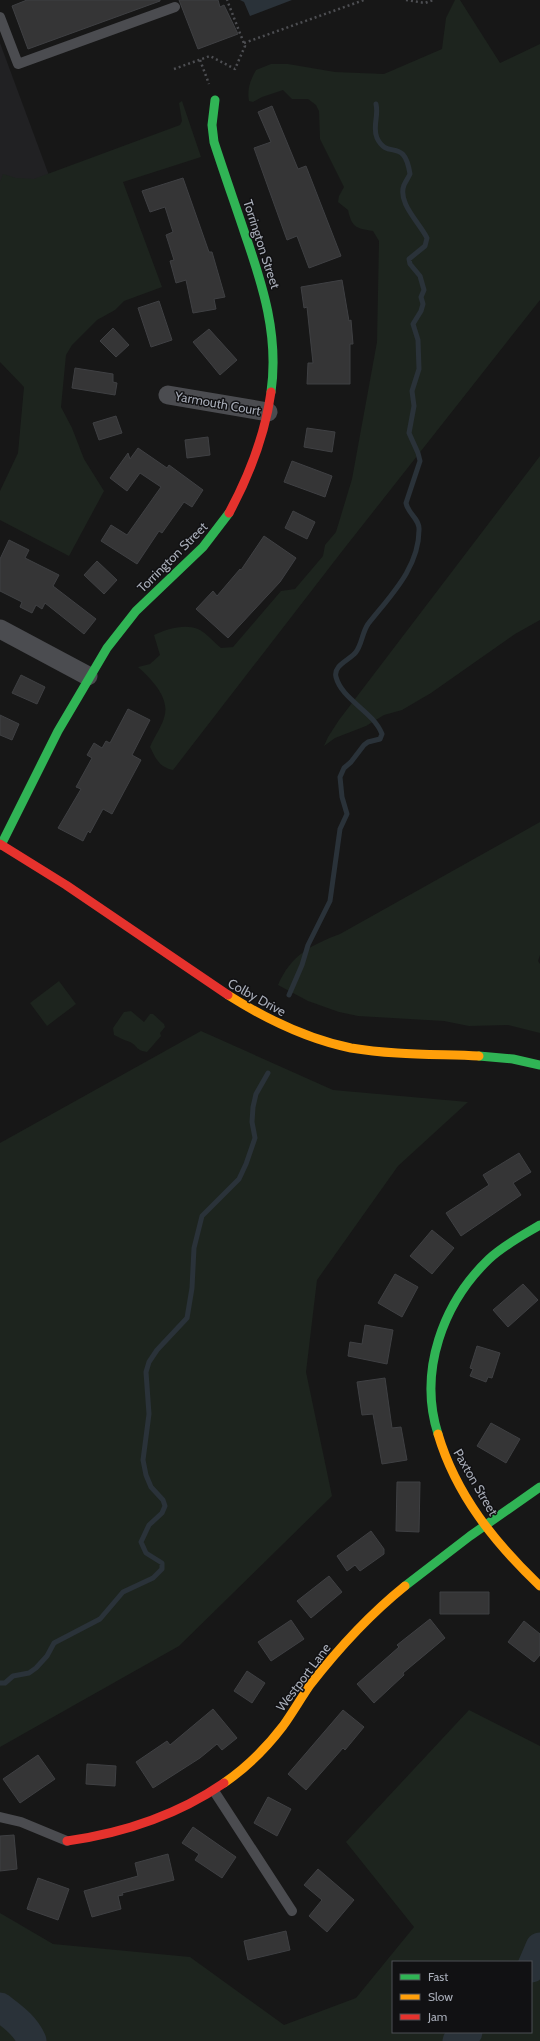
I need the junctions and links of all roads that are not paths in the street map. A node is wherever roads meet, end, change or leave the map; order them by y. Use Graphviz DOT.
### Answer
graph roads {
  1 [pos="175,7"];
  2 [pos="0,17"];
  3 [pos="215,100"];
  4 [pos="168,395"];
  5 [pos="268,412"];
  6 [pos="0,629"];
  7 [pos="88,676"];
  8 [pos="1,845"];
  9 [pos="540,1065"];
  10 [pos="540,1225"];
  11 [pos="540,1486"];
  12 [pos="485,1525"];
  13 [pos="540,1586"];
  14 [pos="214,1791"];
  15 [pos="0,1817"];
  16 [pos="67,1841"];
  17 [pos="292,1911"];
  1 -- 2 [label="lane"];
  3 -- 5 [label="street, Torrington Street"];
  4 -- 5 [label="street, Yarmouth Court"];
  5 -- 7 [label="street, Torrington Street"];
  6 -- 7 [label="street"];
  7 -- 8 [label="street, Torrington Street"];
  8 -- 9 [label="street, Colby Drive"];
  10 -- 12 [label="street, Paxton Street"];
  11 -- 12 [label="street, Westport Lane"];
  12 -- 13 [label="street, Paxton Street"];
  12 -- 14 [label="street, Westport Lane"];
  14 -- 16 [label="street, Westport Lane"];
  14 -- 17 [label="lane"];
  15 -- 16 [label="lane"];
}
